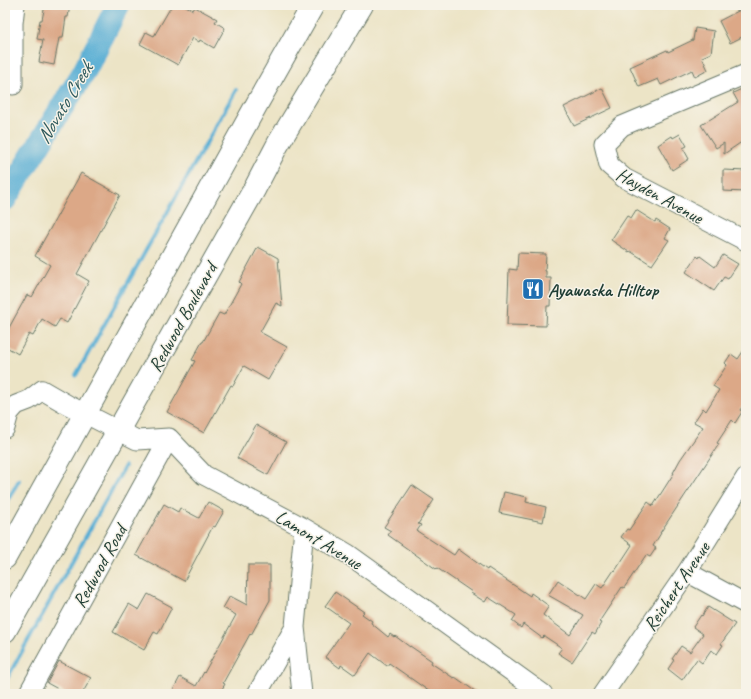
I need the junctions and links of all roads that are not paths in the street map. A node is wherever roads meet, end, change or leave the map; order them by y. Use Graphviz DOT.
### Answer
graph roads {
  1 [pos="15,5"];
  2 [pos="313,5"];
  3 [pos="362,5"];
  4 [pos="746,74"];
  5 [pos="13,85"];
  6 [pos="746,241"];
  7 [pos="85,414"];
  8 [pos="5,428"];
  9 [pos="118,430"];
  10 [pos="169,438"];
  11 [pos="746,477"];
  12 [pos="304,528"];
  13 [pos="5,558"];
  14 [pos="687,572"];
  15 [pos="746,604"];
  16 [pos="296,627"];
  17 [pos="5,631"];
  18 [pos="28,694"];
  19 [pos="257,694"];
  20 [pos="302,694"];
  21 [pos="543,694"];
  22 [pos="603,694"];
  1 -- 5 [label="street"];
  2 -- 7 [label="main road, Redwood Boulevard"];
  3 -- 9 [label="main road, Redwood Boulevard"];
  4 -- 6 [label="street, Hayden Avenue"];
  7 -- 8 [label="street"];
  7 -- 9 [label="street"];
  7 -- 13 [label="main road, Redwood Boulevard"];
  9 -- 10 [label="street"];
  9 -- 17 [label="main road, Redwood Boulevard"];
  10 -- 12 [label="street, Lamont Avenue"];
  10 -- 18 [label="street, Redwood Road"];
  11 -- 14 [label="street, Reichert Avenue"];
  12 -- 16 [label="street"];
  12 -- 21 [label="street, Lamont Avenue"];
  14 -- 15 [label="street"];
  14 -- 22 [label="street, Reichert Avenue"];
  16 -- 19 [label="street"];
  16 -- 20 [label="street"];
}
